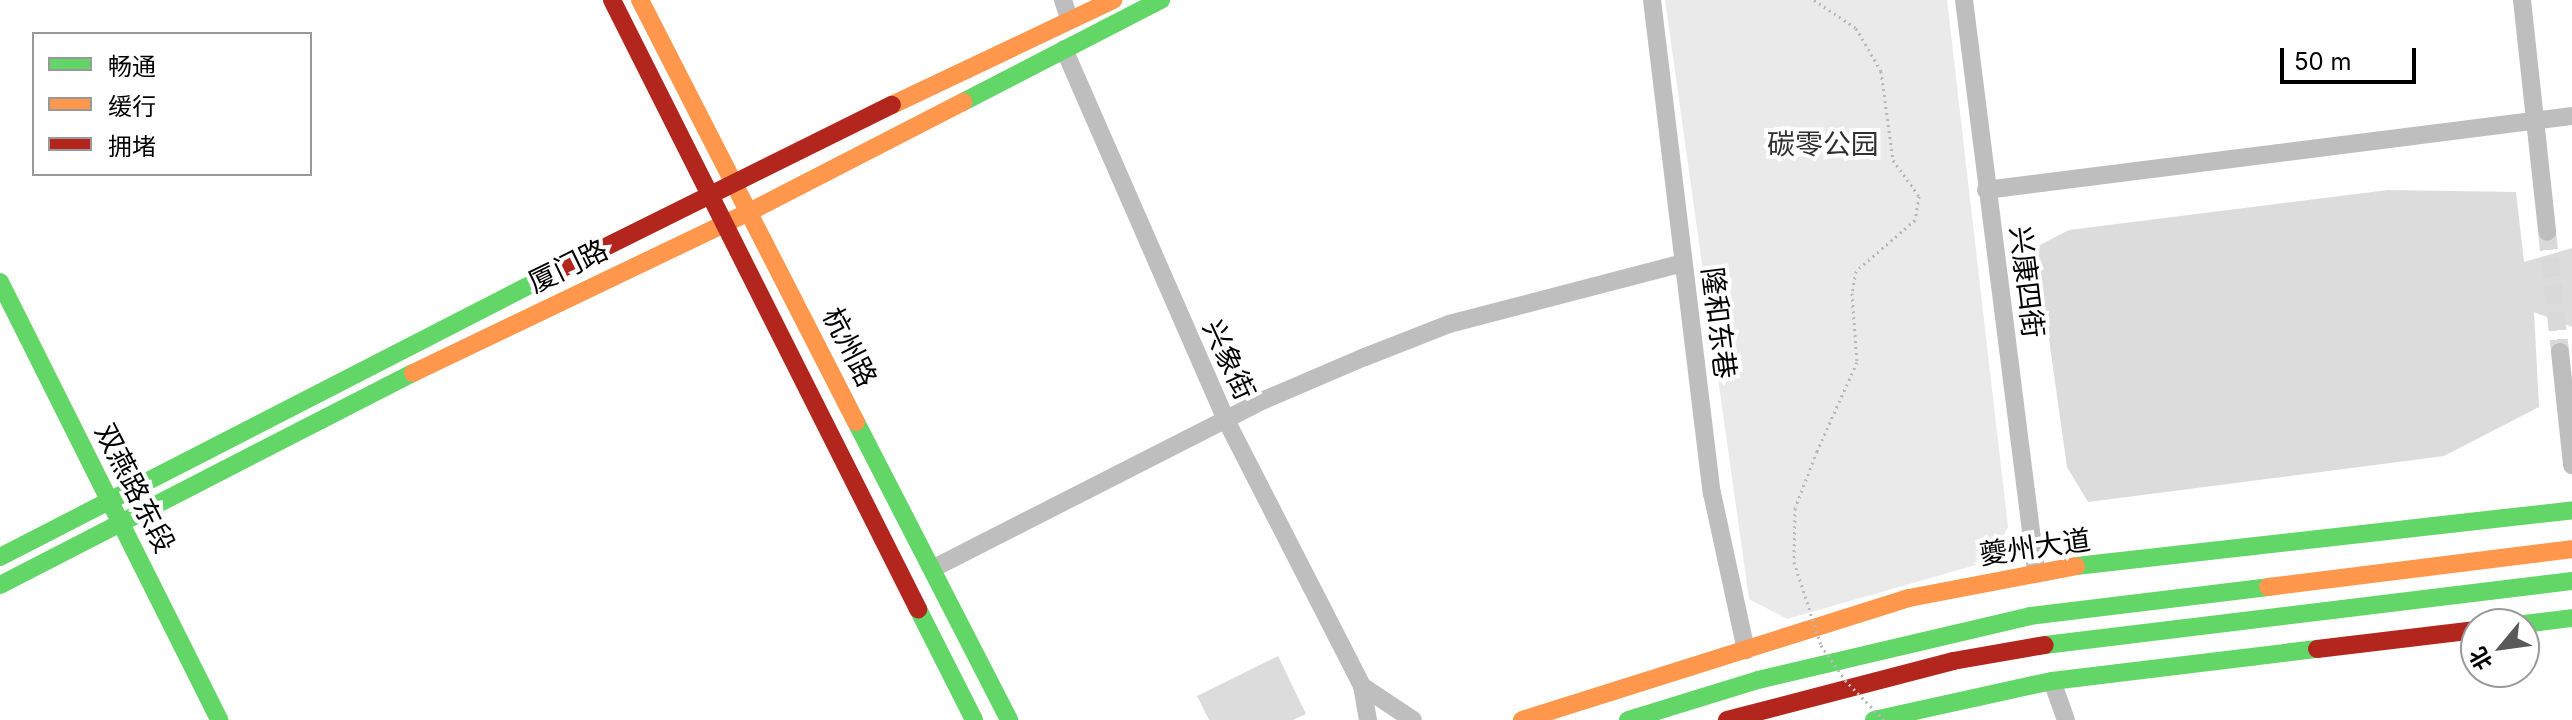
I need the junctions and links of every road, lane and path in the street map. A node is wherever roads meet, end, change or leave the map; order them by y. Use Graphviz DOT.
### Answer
graph roads {
  1 [pos="612,0"];
  2 [pos="640,0"];
  3 [pos="1063,0"];
  4 [pos="1113,0"];
  5 [pos="1161,0"];
  6 [pos="1652,0"];
  7 [pos="1814,0"];
  8 [pos="1964,0"];
  9 [pos="2522,0"];
  10 [pos="1069,19"];
  11 [pos="1064,49"];
  12 [pos="2572,116"];
  13 [pos="2535,121"];
  14 [pos="733,181"];
  15 [pos="1986,190"];
  16 [pos="709,193"];
  17 [pos="749,212"];
  18 [pos="723,220"];
  19 [pos="2547,232"];
  20 [pos="1683,263"];
  21 [pos="0,282"];
  22 [pos="2560,352"];
  23 [pos="1226,420"];
  24 [pos="2572,465"];
  25 [pos="110,503"];
  26 [pos="2572,510"];
  27 [pos="122,523"];
  28 [pos="2572,549"];
  29 [pos="0,557"];
  30 [pos="932,569"];
  31 [pos="2036,571"];
  32 [pos="2572,581"];
  33 [pos="0,585"];
  34 [pos="2572,618"];
  35 [pos="2540,622"];
  36 [pos="2460,632"];
  37 [pos="1746,650"];
  38 [pos="2052,681"];
  39 [pos="1362,686"];
  40 [pos="219,720"];
  41 [pos="974,720"];
  42 [pos="1009,720"];
  43 [pos="1368,720"];
  44 [pos="1413,720"];
  45 [pos="1522,720"];
  46 [pos="1628,720"];
  47 [pos="1727,720"];
  48 [pos="1874,720"];
  49 [pos="1884,720"];
  50 [pos="2066,720"];
  1 -- 16 [label="main road, 杭州路"];
  2 -- 14 [label="main road, 杭州路"];
  3 -- 10 [label="street"];
  4 -- 10 [label="main road, 厦门路"];
  5 -- 11 [label="main road, 厦门路"];
  6 -- 20 [label="street, 隆和东巷"];
  7 -- 49 [label="path, bridge"];
  8 -- 15 [label="street, 兴康四街"];
  9 -- 13 [label="street"];
  10 -- 14 [label="main road, 厦门路"];
  11 -- 17 [label="main road, 厦门路"];
  11 -- 23 [label="street, 兴象街"];
  12 -- 13 [label="street"];
  13 -- 15 [label="street"];
  13 -- 19 [label="street"];
  14 -- 16 [label="main road, 厦门路"];
  14 -- 17 [label="main road, 杭州路"];
  15 -- 31 [label="street, 兴康四街"];
  16 -- 18 [label="main road, 杭州路"];
  16 -- 25 [label="main road, 厦门路"];
  17 -- 18 [label="main road, 厦门路"];
  17 -- 30 [label="main road, 杭州路"];
  18 -- 27 [label="main road, 厦门路"];
  18 -- 41 [label="main road, 杭州路"];
  20 -- 23 [label="street"];
  20 -- 37 [label="street, 隆和东巷"];
  21 -- 25 [label="main road, 双燕路东段"];
  22 -- 24 [label="street"];
  23 -- 30 [label="street"];
  23 -- 39 [label="street, 兴象街"];
  25 -- 27 [label="main road, 双燕路东段"];
  25 -- 29 [label="main road, 厦门路"];
  26 -- 31 [label="main road, 夔州大道"];
  27 -- 33 [label="main road, 厦门路"];
  27 -- 40 [label="main road, 双燕路东段"];
  28 -- 46 [label="main road"];
  30 -- 42 [label="main road, 杭州路"];
  31 -- 37 [label="main road, 夔州大道"];
  32 -- 47 [label="main road"];
  34 -- 35 [label="main road"];
  36 -- 38 [label="main road"];
  37 -- 45 [label="main road, 夔州大道"];
  38 -- 48 [label="main road"];
  38 -- 50 [label="street"];
  39 -- 43 [label="street, 兴象街"];
  39 -- 44 [label="street, 兴象街"];
}
